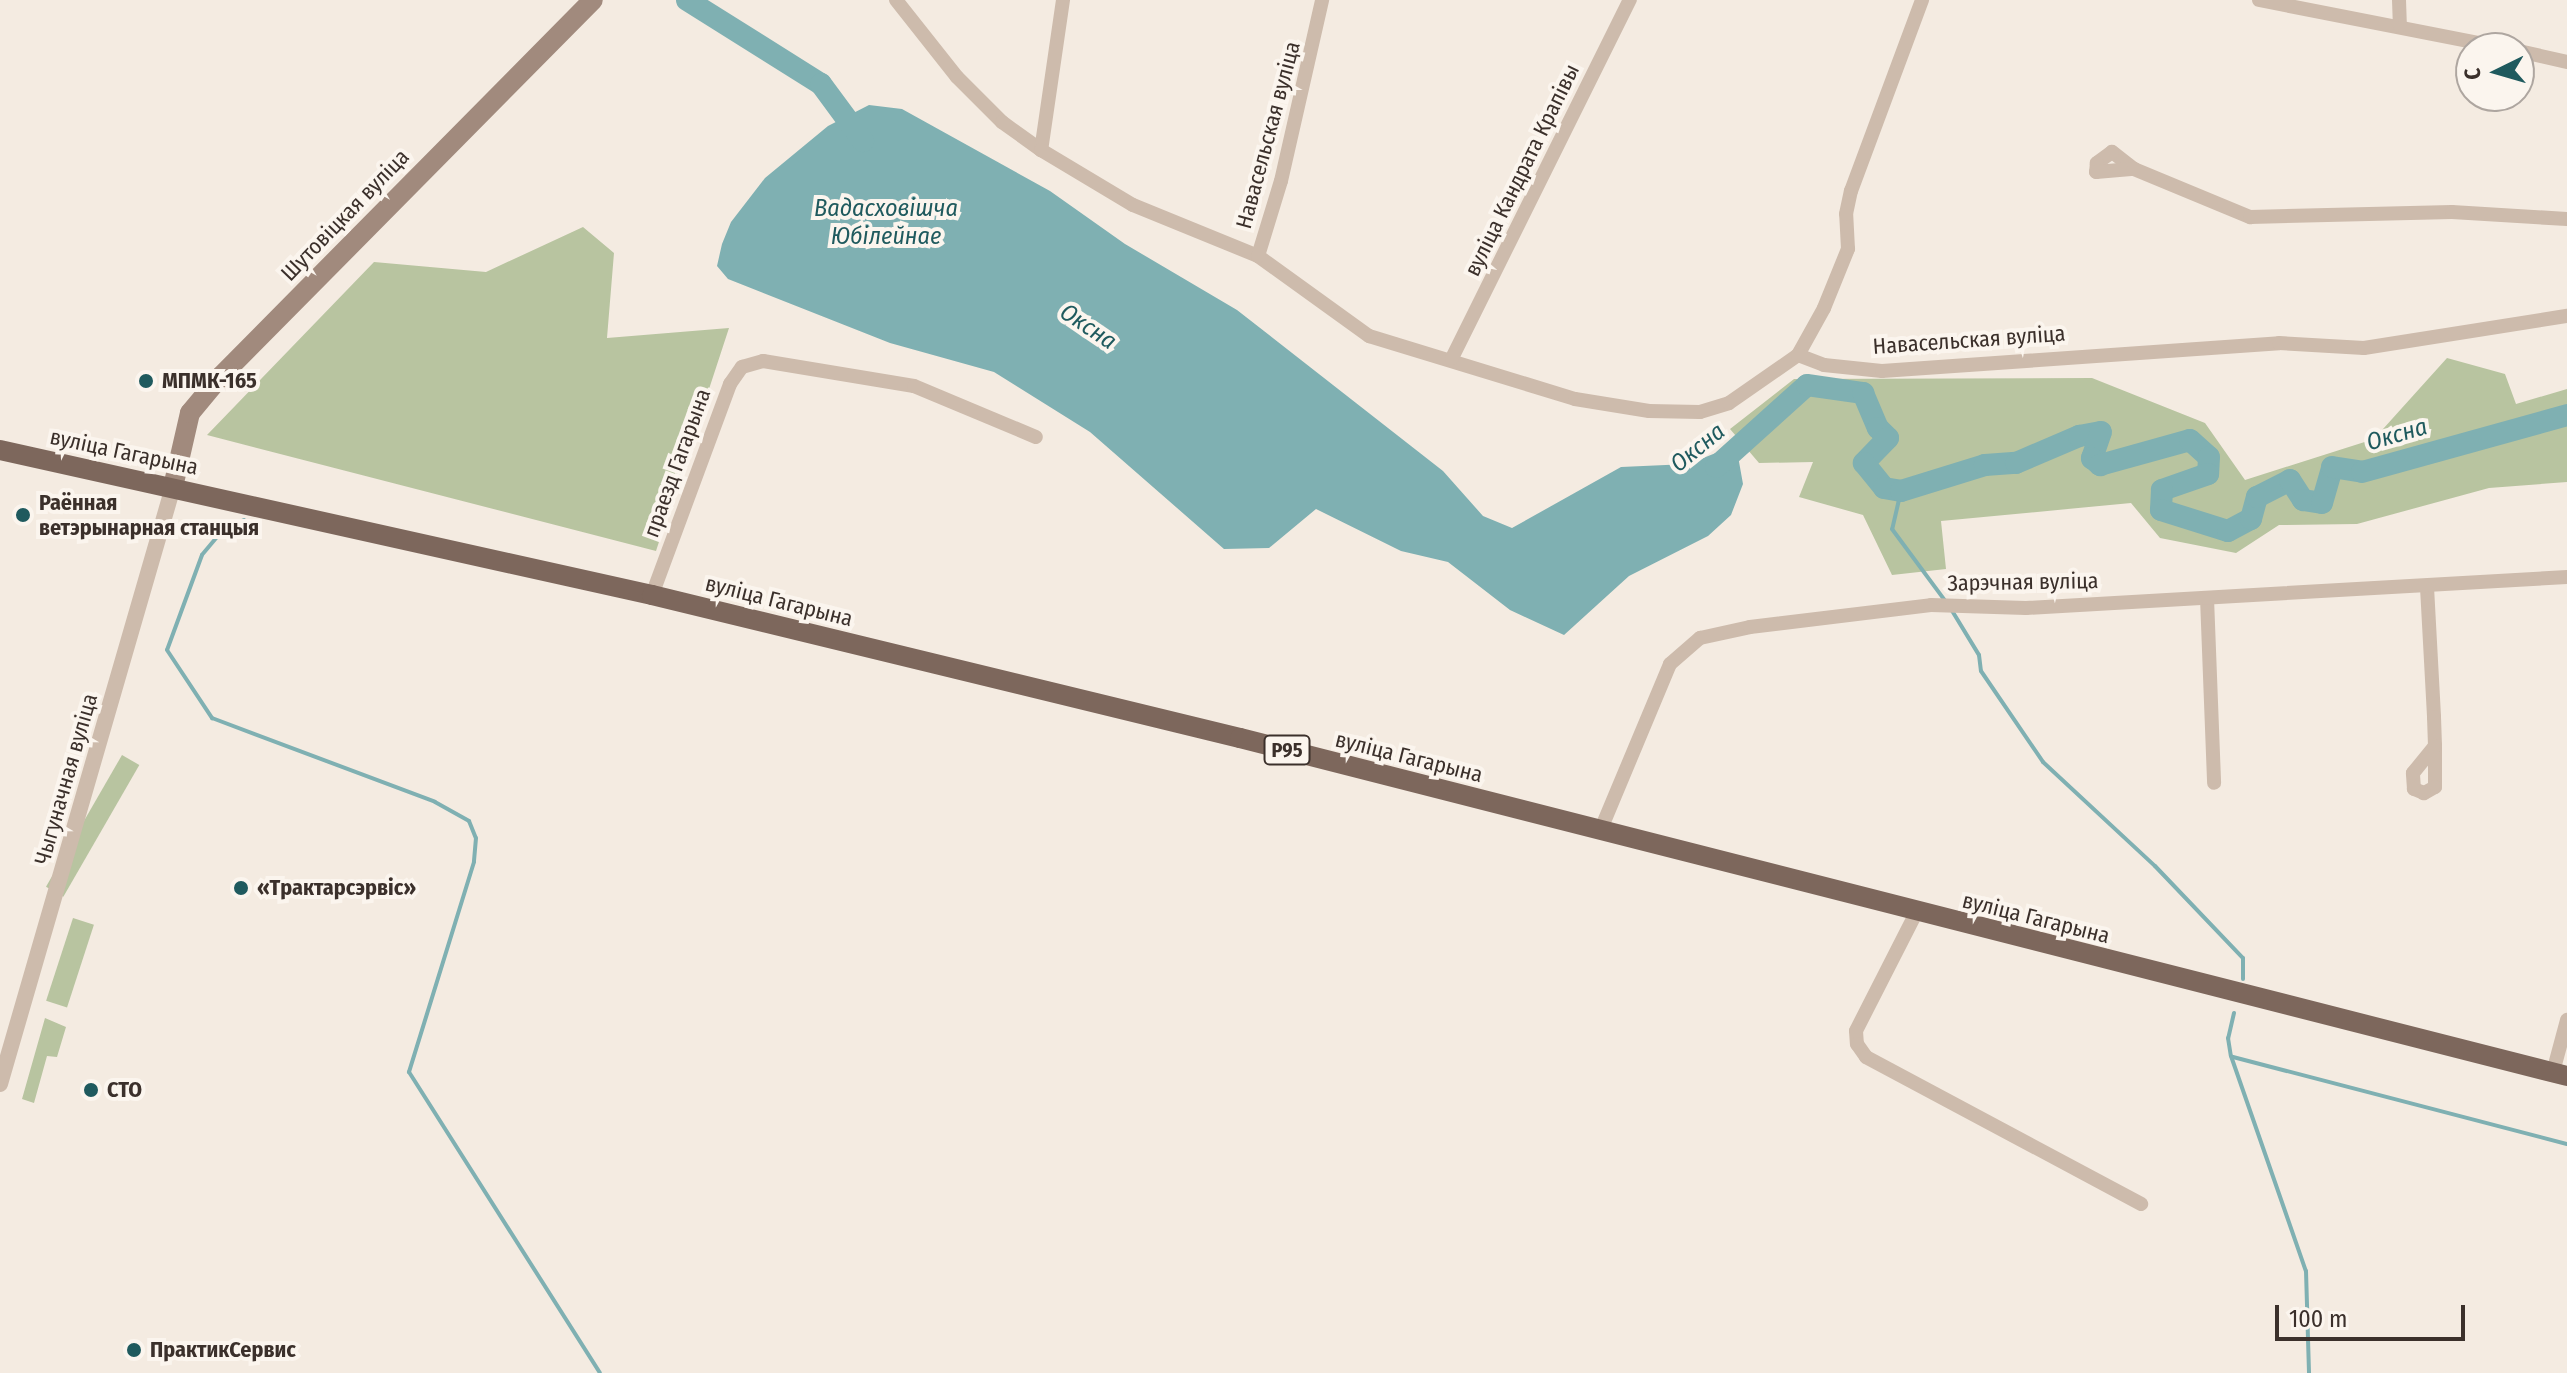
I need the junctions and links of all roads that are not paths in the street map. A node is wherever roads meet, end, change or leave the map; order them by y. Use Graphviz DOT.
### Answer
graph roads {
  1 [pos="593,0"];
  2 [pos="896,0"];
  3 [pos="1063,0"];
  4 [pos="1322,0"];
  5 [pos="1630,0"];
  6 [pos="1922,0"];
  7 [pos="2259,0"];
  8 [pos="2399,0"];
  9 [pos="2400,26"];
  10 [pos="2455,38"];
  11 [pos="2535,55"];
  12 [pos="2567,62"];
  13 [pos="1041,150"];
  14 [pos="2134,169"];
  15 [pos="2567,219"];
  16 [pos="1258,256"];
  17 [pos="2567,316"];
  18 [pos="1798,355"];
  19 [pos="1452,358"];
  20 [pos="1036,437"];
  21 [pos="0,450"];
  22 [pos="173,487"];
  23 [pos="2567,577"];
  24 [pos="2427,587"];
  25 [pos="652,595"];
  26 [pos="2207,598"];
  27 [pos="2435,746"];
  28 [pos="2214,783"];
  29 [pos="1601,829"];
  30 [pos="1916,913"];
  31 [pos="2567,1020"];
  32 [pos="2560,1074"];
  33 [pos="0,1084"];
  34 [pos="2141,1204"];
  1 -- 22 [label="main road, Шутовіцкая вуліца"];
  2 -- 13 [label="street"];
  3 -- 13 [label="street"];
  4 -- 16 [label="street, Навасельская вуліца"];
  5 -- 19 [label="street, вуліца Кандрата Крапівы"];
  6 -- 18 [label="street"];
  7 -- 9 [label="street"];
  8 -- 9 [label="street"];
  9 -- 10 [label="street"];
  11 -- 12 [label="street"];
  13 -- 16 [label="street"];
  14 -- 15 [label="street"];
  16 -- 19 [label="street, Навасельская вуліца"];
  17 -- 18 [label="street, Навасельская вуліца"];
  18 -- 19 [label="street, Навасельская вуліца"];
  20 -- 25 [label="street, праезд Гагарына"];
  21 -- 22 [label="main road, вуліца Гагарына / Р95"];
  22 -- 25 [label="main road, вуліца Гагарына / Р95"];
  22 -- 33 [label="street, Чыгуначная вуліца"];
  23 -- 24 [label="street, Зарэчная вуліца"];
  24 -- 26 [label="street, Зарэчная вуліца"];
  24 -- 27 [label="street"];
  25 -- 29 [label="main road, вуліца Гагарына / Р95"];
  26 -- 28 [label="street"];
  26 -- 29 [label="street, Зарэчная вуліца"];
  29 -- 30 [label="main road, вуліца Гагарына / Р95"];
  30 -- 32 [label="main road, вуліца Гагарына / Р95"];
  30 -- 34 [label="street"];
  31 -- 32 [label="street"];
}
